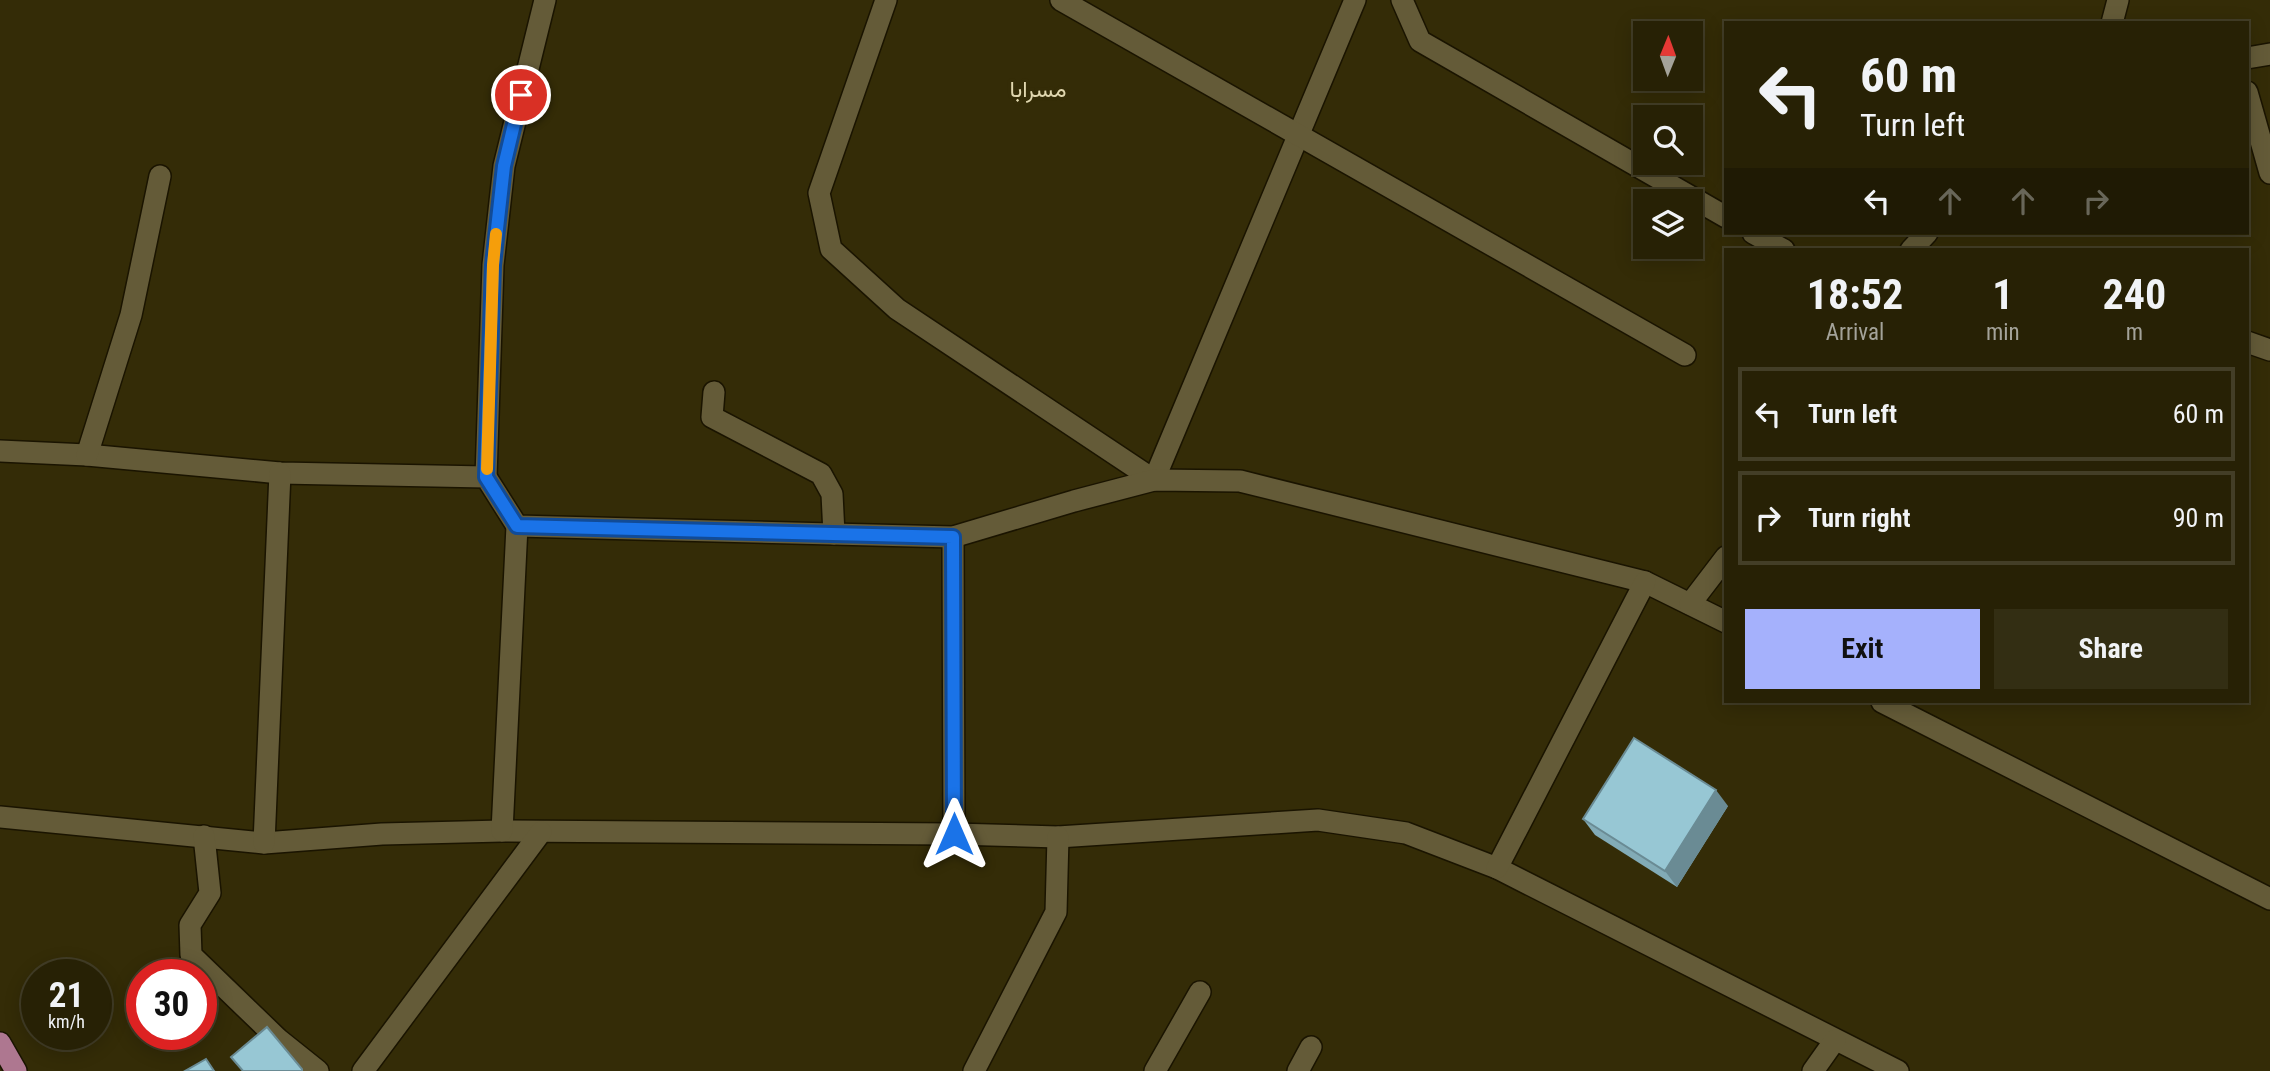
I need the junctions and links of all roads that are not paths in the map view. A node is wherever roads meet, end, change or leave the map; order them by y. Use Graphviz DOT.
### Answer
graph roads {
  1 [pos="545,0"];
  2 [pos="886,0"];
  3 [pos="1062,0"];
  4 [pos="1355,0"];
  5 [pos="1402,0"];
  6 [pos="2118,0"];
  7 [pos="2113,21"];
  8 [pos="2270,54"];
  9 [pos="2249,58"];
  10 [pos="2249,99"];
  11 [pos="1299,135"];
  12 [pos="2270,173"];
  13 [pos="160,176"];
  14 [pos="1724,216"];
  15 [pos="1757,235"];
  16 [pos="1925,235"];
  17 [pos="1780,248"];
  18 [pos="1913,248"];
  19 [pos="2249,343"];
  20 [pos="2270,350"];
  21 [pos="1685,355"];
  22 [pos="714,391"];
  23 [pos="0,451"];
  24 [pos="87,455"];
  25 [pos="280,473"];
  26 [pos="486,477"];
  27 [pos="1154,480"];
  28 [pos="517,526"];
  29 [pos="834,534"];
  30 [pos="953,537"];
  31 [pos="1724,560"];
  32 [pos="1645,582"];
  33 [pos="1690,604"];
  34 [pos="1724,621"];
  35 [pos="1884,703"];
  36 [pos="0,817"];
  37 [pos="502,831"];
  38 [pos="541,832"];
  39 [pos="954,834"];
  40 [pos="204,835"];
  41 [pos="1058,837"];
  42 [pos="264,843"];
  43 [pos="1497,868"];
  44 [pos="2270,900"];
  45 [pos="1200,992"];
  46 [pos="1835,1040"];
  47 [pos="0,1043"];
  48 [pos="1311,1048"];
  49 [pos="16,1071"];
  50 [pos="318,1071"];
  51 [pos="363,1071"];
  52 [pos="974,1071"];
  53 [pos="1155,1071"];
  54 [pos="1298,1071"];
  55 [pos="1813,1071"];
  56 [pos="1898,1071"];
  1 -- 26 [label="street"];
  2 -- 27 [label="street"];
  3 -- 11 [label="street"];
  4 -- 11 [label="street"];
  5 -- 14 [label="street"];
  6 -- 7 [label="street"];
  8 -- 9 [label="street"];
  10 -- 12 [label="street"];
  11 -- 21 [label="street"];
  11 -- 27 [label="street"];
  13 -- 24 [label="street"];
  15 -- 17 [label="street"];
  16 -- 18 [label="street"];
  19 -- 20 [label="street"];
  22 -- 29 [label="street"];
  23 -- 24 [label="street"];
  24 -- 25 [label="street"];
  25 -- 26 [label="street"];
  25 -- 42 [label="street"];
  26 -- 28 [label="street"];
  27 -- 30 [label="street"];
  27 -- 32 [label="street"];
  28 -- 29 [label="street"];
  28 -- 37 [label="street"];
  29 -- 30 [label="street"];
  30 -- 39 [label="street"];
  31 -- 33 [label="street"];
  32 -- 33 [label="street"];
  32 -- 43 [label="street"];
  33 -- 34 [label="street"];
  35 -- 44 [label="street"];
  36 -- 40 [label="street"];
  37 -- 38 [label="street"];
  37 -- 42 [label="street"];
  38 -- 39 [label="street"];
  38 -- 51 [label="street"];
  39 -- 41 [label="street"];
  40 -- 42 [label="street"];
  40 -- 50 [label="street"];
  41 -- 43 [label="street"];
  41 -- 52 [label="street"];
  43 -- 46 [label="street"];
  45 -- 53 [label="street"];
  46 -- 55 [label="street"];
  46 -- 56 [label="street"];
  47 -- 49 [label="main road"];
  48 -- 54 [label="street"];
}
